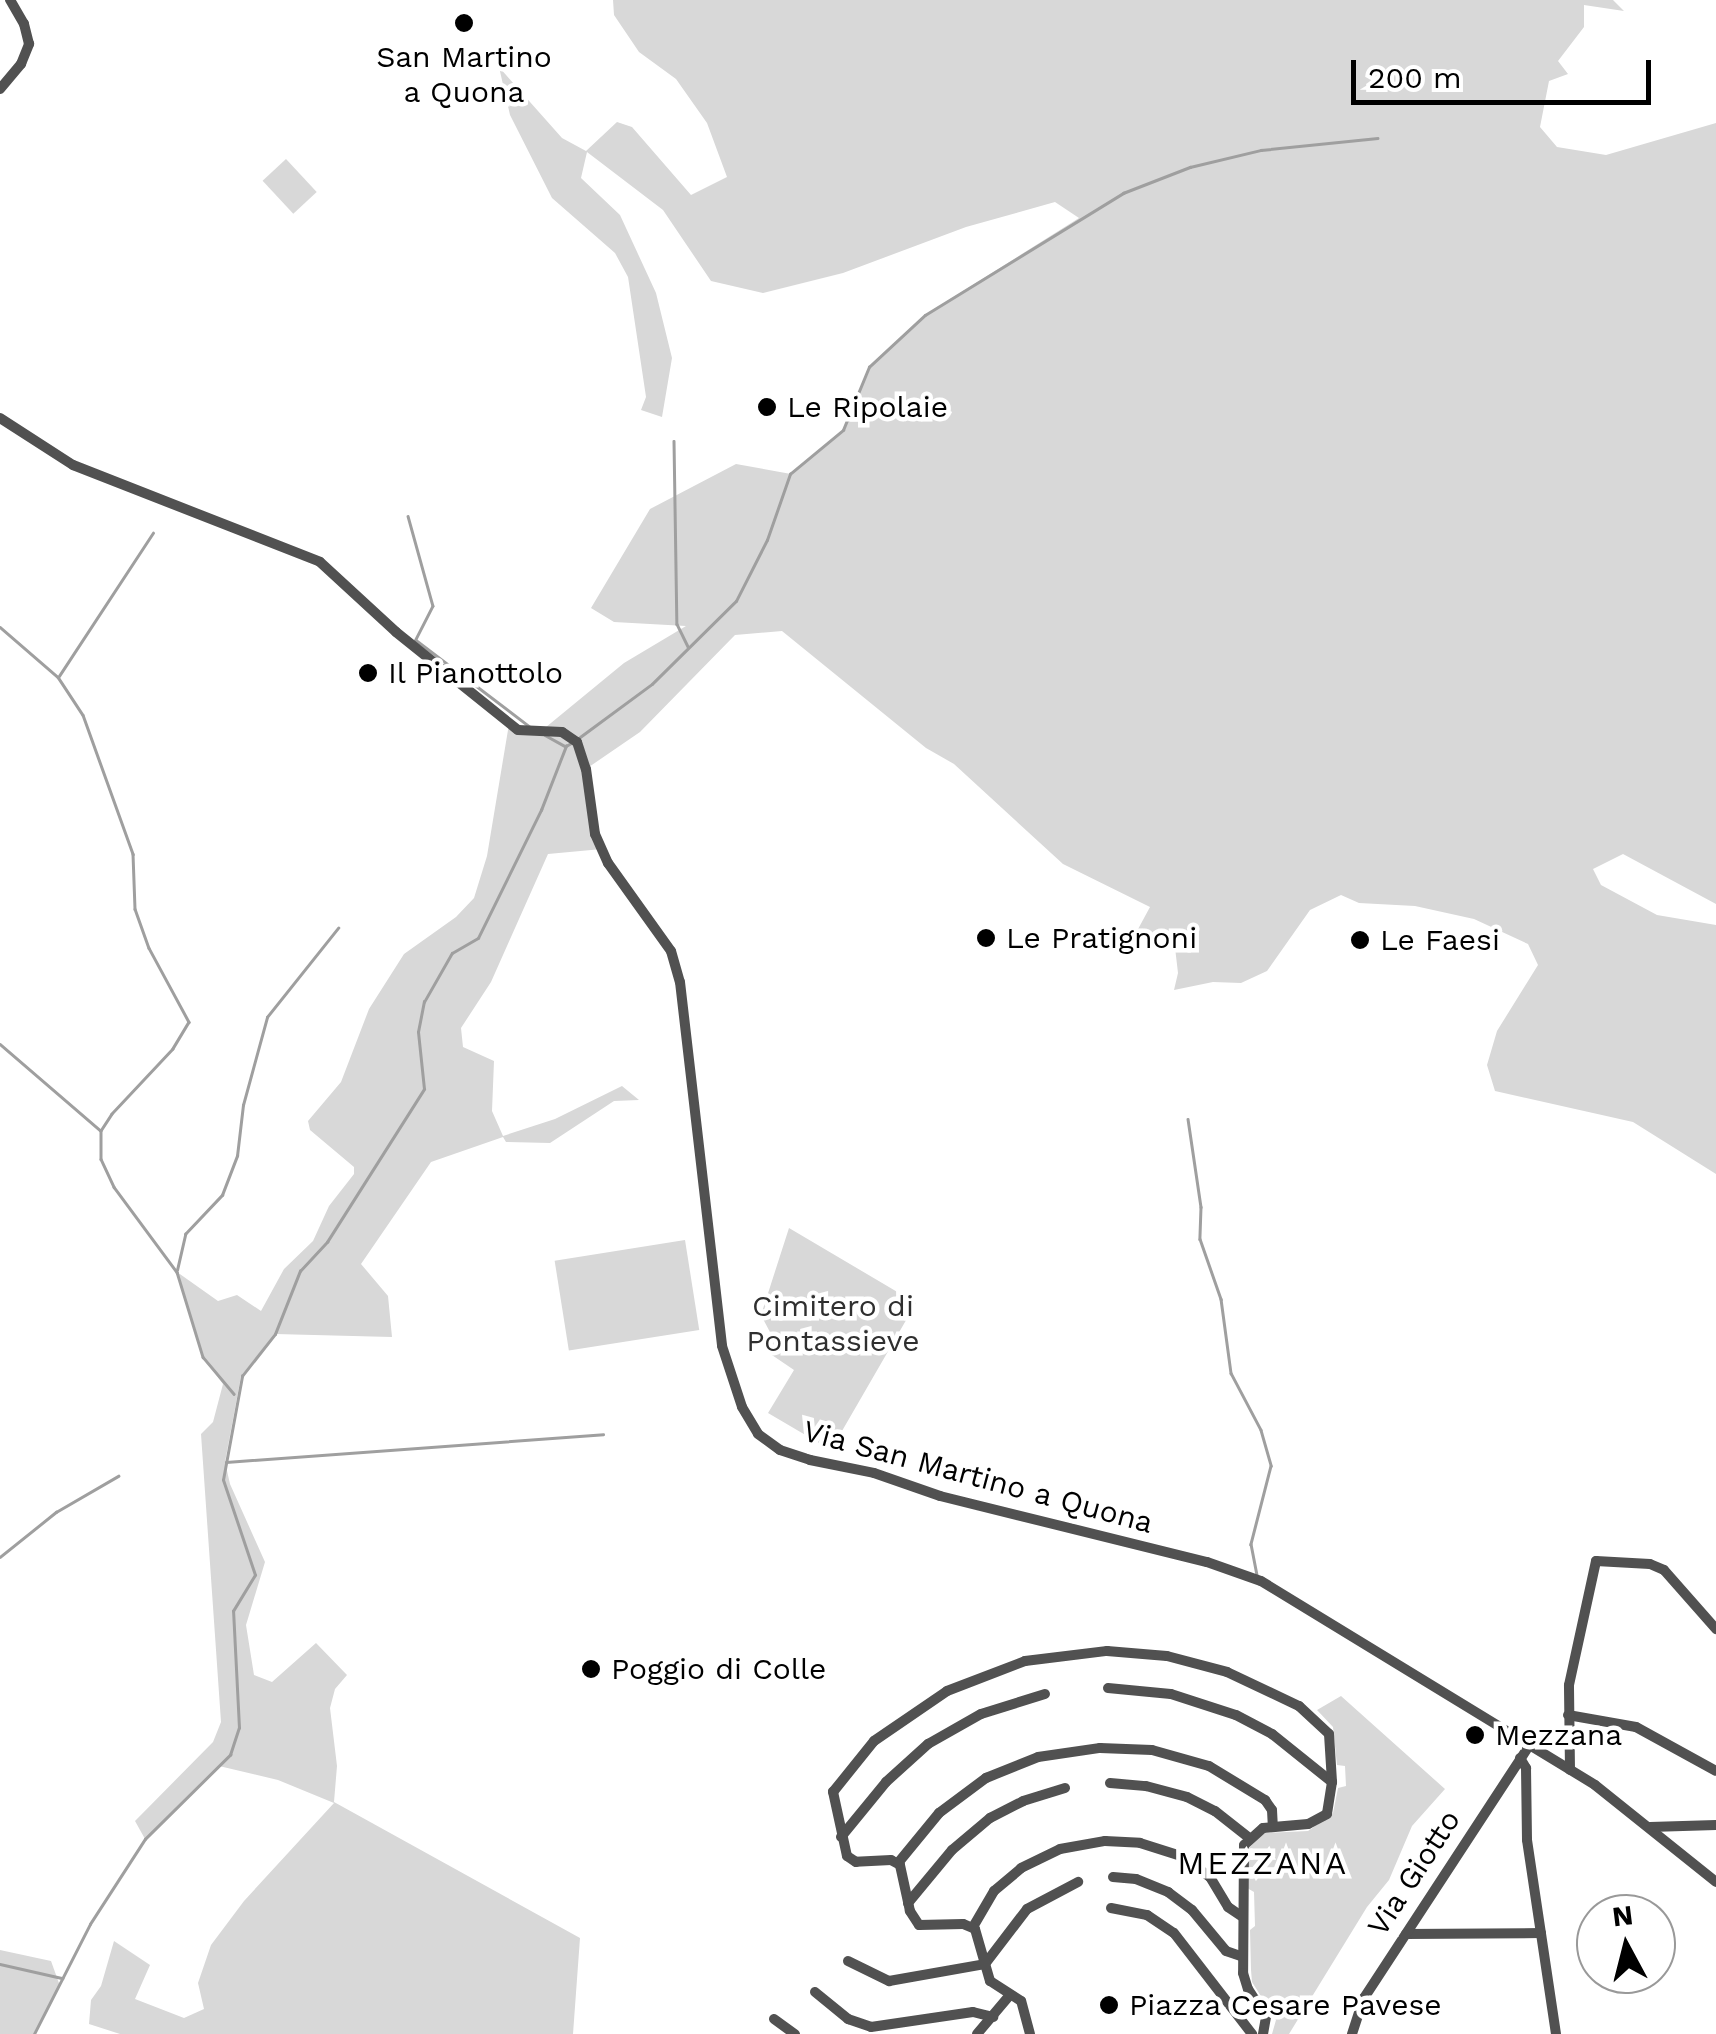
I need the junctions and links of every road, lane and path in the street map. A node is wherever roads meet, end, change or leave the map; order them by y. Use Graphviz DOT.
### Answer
graph roads {
  1 [pos="10,0"];
  2 [pos="0,88"];
  3 [pos="0,418"];
  4 [pos="1716,1629"];
  5 [pos="1108,1688"];
  6 [pos="1045,1694"];
  7 [pos="1568,1715"];
  8 [pos="1527,1756"];
  9 [pos="1570,1770"];
  10 [pos="1716,1771"];
  11 [pos="1332,1782"];
  12 [pos="1110,1783"];
  13 [pos="1065,1788"];
  14 [pos="1716,1825"];
  15 [pos="1272,1826"];
  16 [pos="1650,1827"];
  17 [pos="840,1831"];
  18 [pos="1248,1837"];
  19 [pos="898,1863"];
  20 [pos="1112,1877"];
  21 [pos="1078,1882"];
  22 [pos="1716,1882"];
  23 [pos="908,1903"];
  24 [pos="1110,1908"];
  25 [pos="1242,1917"];
  26 [pos="973,1927"];
  27 [pos="1541,1933"];
  28 [pos="1406,1934"];
  29 [pos="1243,1957"];
  30 [pos="848,1961"];
  31 [pos="985,1964"];
  32 [pos="816,1992"];
  33 [pos="1010,1995"];
  34 [pos="993,2017"];
  35 [pos="774,2019"];
  36 [pos="795,2034"];
  37 [pos="977,2034"];
  38 [pos="1030,2034"];
  39 [pos="1252,2034"];
  40 [pos="1263,2034"];
  41 [pos="1352,2034"];
  42 [pos="1556,2034"];
  1 -- 2 [label="street"];
  3 -- 8 [label="street, Via San Martino a Quona"];
  4 -- 7 [label="street"];
  5 -- 11 [label="street"];
  6 -- 17 [label="street"];
  7 -- 9 [label="street"];
  7 -- 10 [label="street"];
  8 -- 9 [label="street, Via San Martino a Quona"];
  8 -- 27 [label="street"];
  8 -- 28 [label="street, Via Giotto"];
  9 -- 16 [label="street, Via San Martino a Quona"];
  11 -- 15 [label="street"];
  11 -- 17 [label="street"];
  12 -- 18 [label="street"];
  13 -- 23 [label="street"];
  14 -- 16 [label="street"];
  15 -- 18 [label="street"];
  15 -- 19 [label="street"];
  16 -- 22 [label="street, Via San Martino a Quona"];
  17 -- 19 [label="street"];
  18 -- 25 [label="street"];
  19 -- 23 [label="street"];
  20 -- 29 [label="street"];
  21 -- 31 [label="street"];
  23 -- 26 [label="street"];
  24 -- 39 [label="street"];
  25 -- 26 [label="street"];
  25 -- 29 [label="street"];
  26 -- 31 [label="street"];
  27 -- 28 [label="street"];
  27 -- 42 [label="street"];
  28 -- 41 [label="street, Via Giotto"];
  29 -- 40 [label="street"];
  30 -- 31 [label="street"];
  31 -- 33 [label="street"];
  32 -- 34 [label="street"];
  33 -- 34 [label="street"];
  33 -- 38 [label="street"];
  34 -- 37 [label="street"];
  35 -- 36 [label="street"];
}
